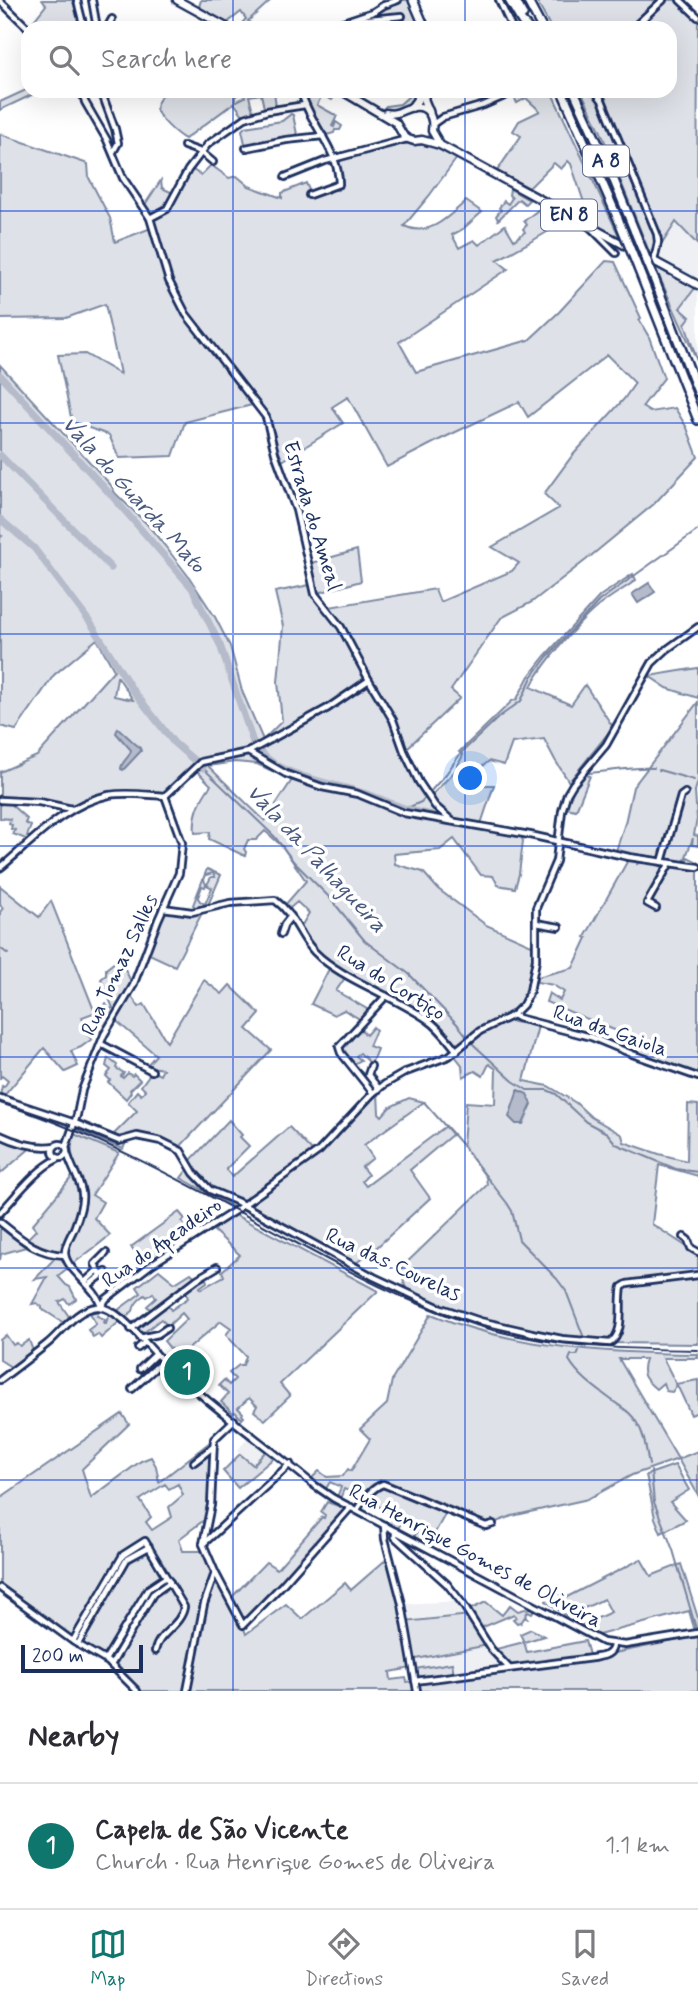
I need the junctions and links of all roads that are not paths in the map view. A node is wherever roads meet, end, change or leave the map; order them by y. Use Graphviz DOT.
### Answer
graph roads {
  1 [pos="77,0"];
  2 [pos="92,0"];
  3 [pos="177,0"];
  4 [pos="398,0"];
  5 [pos="415,0"];
  6 [pos="499,0"];
  7 [pos="509,0"];
  8 [pos="515,0"];
  9 [pos="527,0"];
  10 [pos="663,0"];
  11 [pos="680,0"];
  12 [pos="0,1"];
  13 [pos="390,1"];
  14 [pos="402,16"];
  15 [pos="698,17"];
  16 [pos="352,20"];
  17 [pos="21,21"];
  18 [pos="82,21"];
  19 [pos="95,21"];
  20 [pos="215,21"];
  21 [pos="349,21"];
  22 [pos="424,21"];
  23 [pos="509,21"];
  24 [pos="521,21"];
  25 [pos="526,21"];
  26 [pos="538,21"];
  27 [pos="640,21"];
  28 [pos="84,98"];
  29 [pos="102,98"];
  30 [pos="303,98"];
  31 [pos="355,98"];
  32 [pos="418,98"];
  33 [pos="424,98"];
  34 [pos="500,98"];
  35 [pos="565,98"];
  36 [pos="577,98"];
  37 [pos="600,98"];
  38 [pos="305,105"];
  39 [pos="408,109"];
  40 [pos="380,112"];
  41 [pos="430,114"];
  42 [pos="443,117"];
  43 [pos="400,128"];
  44 [pos="432,128"];
  45 [pos="323,136"];
  46 [pos="408,139"];
  47 [pos="422,140"];
  48 [pos="396,141"];
  49 [pos="440,145"];
  50 [pos="184,146"];
  51 [pos="246,148"];
  52 [pos="201,152"];
  53 [pos="113,154"];
  54 [pos="335,159"];
  55 [pos="213,162"];
  56 [pos="285,177"];
  57 [pos="309,195"];
  58 [pos="150,218"];
  59 [pos="588,226"];
  60 [pos="616,253"];
  61 [pos="654,261"];
  62 [pos="698,285"];
  63 [pos="698,392"];
  64 [pos="698,420"];
  65 [pos="698,626"];
  66 [pos="369,680"];
  67 [pos="250,751"];
  68 [pos="685,793"];
  69 [pos="165,796"];
  70 [pos="0,800"];
  71 [pos="73,809"];
  72 [pos="452,821"];
  73 [pos="559,842"];
  74 [pos="662,862"];
  75 [pos="670,863"];
  76 [pos="698,867"];
  77 [pos="0,868"];
  78 [pos="163,908"];
  79 [pos="656,908"];
  80 [pos="291,916"];
  81 [pos="536,923"];
  82 [pos="559,927"];
  83 [pos="281,934"];
  84 [pos="386,996"];
  85 [pos="513,1015"];
  86 [pos="100,1044"];
  87 [pos="457,1051"];
  88 [pos="371,1066"];
  89 [pos="152,1071"];
  90 [pos="698,1077"];
  91 [pos="379,1089"];
  92 [pos="373,1094"];
  93 [pos="0,1098"];
  94 [pos="75,1123"];
  95 [pos="0,1135"];
  96 [pos="65,1148"];
  97 [pos="56,1154"];
  98 [pos="71,1164"];
  99 [pos="242,1206"];
  100 [pos="0,1213"];
  101 [pos="0,1222"];
  102 [pos="684,1237"];
  103 [pos="698,1252"];
  104 [pos="106,1253"];
  105 [pos="65,1255"];
  106 [pos="217,1267"];
  107 [pos="698,1275"];
  108 [pos="88,1283"];
  109 [pos="101,1307"];
  110 [pos="167,1328"];
  111 [pos="131,1329"];
  112 [pos="142,1340"];
  113 [pos="138,1348"];
  114 [pos="156,1354"];
  115 [pos="163,1361"];
  116 [pos="140,1369"];
  117 [pos="0,1380"];
  118 [pos="132,1389"];
  119 [pos="234,1420"];
  120 [pos="214,1447"];
  121 [pos="194,1462"];
  122 [pos="290,1464"];
  123 [pos="354,1509"];
  124 [pos="493,1524"];
  125 [pos="384,1525"];
  126 [pos="395,1531"];
  127 [pos="203,1544"];
  128 [pos="149,1547"];
  129 [pos="215,1573"];
  130 [pos="168,1579"];
  131 [pos="0,1588"];
  132 [pos="698,1633"];
  133 [pos="72,1641"];
  134 [pos="78,1644"];
  135 [pos="613,1645"];
  136 [pos="155,1651"];
  137 [pos="105,1660"];
  138 [pos="111,1665"];
  139 [pos="509,1668"];
  140 [pos="415,1681"];
  141 [pos="137,1691"];
  142 [pos="187,1691"];
  143 [pos="417,1691"];
  1 -- 18 [label="street"];
  2 -- 19 [label="street"];
  3 -- 20 [label="main road"];
  4 -- 13 [label="street"];
  5 -- 22 [label="highway"];
  6 -- 23 [label="street"];
  7 -- 24 [label="highway"];
  8 -- 25 [label="highway"];
  9 -- 26 [label="highway"];
  10 -- 27 [label="street"];
  11 -- 15 [label="street"];
  12 -- 17 [label="street"];
  13 -- 16 [label="street"];
  14 -- 16 [label="street"];
  16 -- 21 [label="street"];
  28 -- 53 [label="street, Estrada do Ameal"];
  29 -- 53 [label="street"];
  30 -- 38 [label="street"];
  31 -- 40 [label="main road"];
  32 -- 39 [label="highway"];
  33 -- 41 [label="highway"];
  34 -- 42 [label="street"];
  35 -- 64 [label="highway, A 8, bridge"];
  36 -- 63 [label="highway, A 8, bridge"];
  37 -- 61 [label="street"];
  38 -- 45 [label="street"];
  38 -- 52 [label="street"];
  39 -- 40 [label="main road"];
  39 -- 41 [label="main road"];
  39 -- 43 [label="main road"];
  40 -- 43 [label="main road"];
  41 -- 42 [label="street"];
  41 -- 44 [label="main road"];
  42 -- 44 [label="street"];
  43 -- 46 [label="main road"];
  43 -- 48 [label="street"];
  44 -- 47 [label="main road"];
  44 -- 49 [label="main road"];
  45 -- 51 [label="street"];
  45 -- 54 [label="street"];
  46 -- 47 [label="main road, EN 8"];
  46 -- 48 [label="street"];
  47 -- 49 [label="main road, EN 8"];
  48 -- 54 [label="street"];
  49 -- 59 [label="main road, EN 8"];
  50 -- 52 [label="street"];
  52 -- 55 [label="street"];
  52 -- 58 [label="street"];
  53 -- 58 [label="street, Estrada do Ameal"];
  54 -- 56 [label="street"];
  54 -- 57 [label="street"];
  58 -- 66 [label="street, Estrada do Ameal"];
  59 -- 60 [label="street"];
  59 -- 61 [label="main road, EN 8"];
  61 -- 62 [label="main road, EN 8"];
  65 -- 73 [label="street"];
  66 -- 67 [label="street"];
  66 -- 72 [label="street, Estrada do Ameal"];
  67 -- 69 [label="street"];
  67 -- 72 [label="street"];
  68 -- 74 [label="street"];
  69 -- 71 [label="street"];
  69 -- 78 [label="street, Rua Tomaz Salles"];
  70 -- 71 [label="street"];
  71 -- 77 [label="street"];
  72 -- 73 [label="street"];
  73 -- 74 [label="street"];
  73 -- 81 [label="street"];
  74 -- 75 [label="street"];
  75 -- 76 [label="street"];
  75 -- 79 [label="street"];
  78 -- 80 [label="street"];
  78 -- 86 [label="street, Rua Tomaz Salles"];
  80 -- 83 [label="street"];
  80 -- 84 [label="street, Rua do Cortiço"];
  81 -- 82 [label="street"];
  81 -- 85 [label="street"];
  84 -- 87 [label="street, Rua do Cortiço"];
  84 -- 92 [label="street"];
  85 -- 87 [label="street, Rua do Apeadeiro"];
  85 -- 90 [label="street, Rua da Gaiola"];
  86 -- 89 [label="street"];
  86 -- 94 [label="street, Rua Tomaz Salles"];
  87 -- 91 [label="street, Rua do Apeadeiro"];
  88 -- 91 [label="street"];
  91 -- 92 [label="street, Rua do Apeadeiro"];
  92 -- 99 [label="street, Rua do Apeadeiro"];
  93 -- 94 [label="street"];
  94 -- 96 [label="street, Rua Tomaz Salles"];
  94 -- 99 [label="street"];
  95 -- 97 [label="street"];
  96 -- 97 [label="street"];
  96 -- 97 [label="street"];
  96 -- 98 [label="street"];
  97 -- 98 [label="street"];
  97 -- 100 [label="street"];
  98 -- 105 [label="street"];
  99 -- 107 [label="street, Rua das Courelas"];
  99 -- 109 [label="street, Rua do Apeadeiro"];
  101 -- 105 [label="street"];
  102 -- 103 [label="street"];
  104 -- 108 [label="street"];
  105 -- 108 [label="street"];
  106 -- 111 [label="street"];
  108 -- 109 [label="street"];
  109 -- 111 [label="street"];
  109 -- 117 [label="street, Rua do Apeadeiro"];
  110 -- 112 [label="street"];
  111 -- 112 [label="street"];
  112 -- 113 [label="street"];
  112 -- 114 [label="street"];
  114 -- 115 [label="street"];
  114 -- 116 [label="street"];
  115 -- 118 [label="street"];
  115 -- 119 [label="street"];
  119 -- 120 [label="street"];
  119 -- 122 [label="street, Rua Henrique Gomes de Oliveira"];
  120 -- 121 [label="street"];
  120 -- 127 [label="street"];
  122 -- 123 [label="street, Rua Henrique Gomes de Oliveira"];
  122 -- 127 [label="street"];
  123 -- 124 [label="street"];
  123 -- 125 [label="street, Rua Henrique Gomes de Oliveira"];
  123 -- 129 [label="street"];
  125 -- 126 [label="street, Rua Henrique Gomes de Oliveira"];
  125 -- 140 [label="street"];
  126 -- 135 [label="street, Rua Henrique Gomes de Oliveira"];
  126 -- 139 [label="street"];
  127 -- 129 [label="street"];
  128 -- 130 [label="street"];
  128 -- 133 [label="street"];
  128 -- 134 [label="street"];
  129 -- 142 [label="street"];
  130 -- 136 [label="street"];
  130 -- 137 [label="street"];
  130 -- 138 [label="street"];
  131 -- 133 [label="street"];
  132 -- 135 [label="street, Rua Henrique Gomes de Oliveira"];
  133 -- 134 [label="street"];
  134 -- 137 [label="street"];
  135 -- 139 [label="street"];
  137 -- 138 [label="street"];
  138 -- 141 [label="street"];
  139 -- 140 [label="street"];
  140 -- 143 [label="street"];
}
